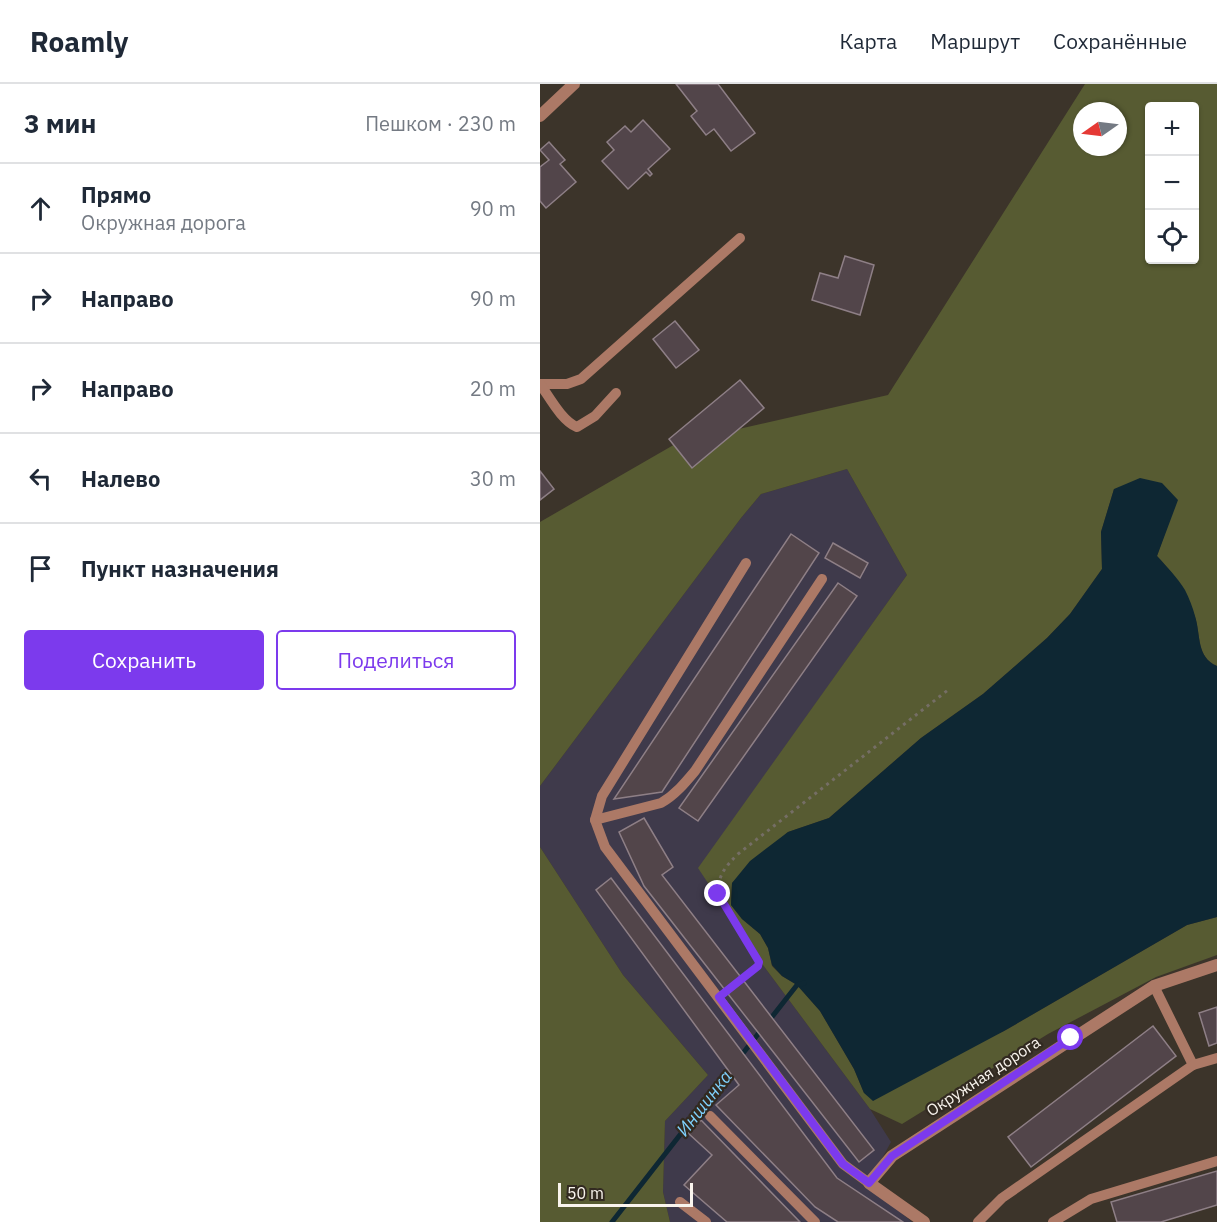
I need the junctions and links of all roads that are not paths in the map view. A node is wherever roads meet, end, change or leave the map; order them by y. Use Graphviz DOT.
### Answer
graph roads {
  1 [pos="574,84"];
  2 [pos="540,116"];
  3 [pos="740,238"];
  4 [pos="540,384"];
  5 [pos="616,393"];
  6 [pos="746,563"];
  7 [pos="822,579"];
  8 [pos="595,820"];
  9 [pos="1217,964"];
  10 [pos="1154,986"];
  11 [pos="1217,1058"];
  12 [pos="1194,1065"];
  13 [pos="710,1116"];
  14 [pos="1217,1161"];
  15 [pos="869,1183"];
  16 [pos="680,1202"];
  17 [pos="706,1222"];
  18 [pos="815,1222"];
  19 [pos="924,1222"];
  20 [pos="978,1222"];
  21 [pos="1053,1222"];
  1 -- 2 [label="street"];
  3 -- 4 [label="lane"];
  4 -- 5 [label="lane"];
  6 -- 8 [label="lane"];
  7 -- 8 [label="lane"];
  8 -- 15 [label="lane"];
  9 -- 10 [label="street, Окружная дорога"];
  10 -- 12 [label="lane"];
  10 -- 15 [label="street, Окружная дорога"];
  11 -- 12 [label="lane"];
  12 -- 20 [label="lane"];
  13 -- 18 [label="lane"];
  14 -- 21 [label="lane"];
  15 -- 19 [label="street"];
  16 -- 17 [label="lane"];
}
